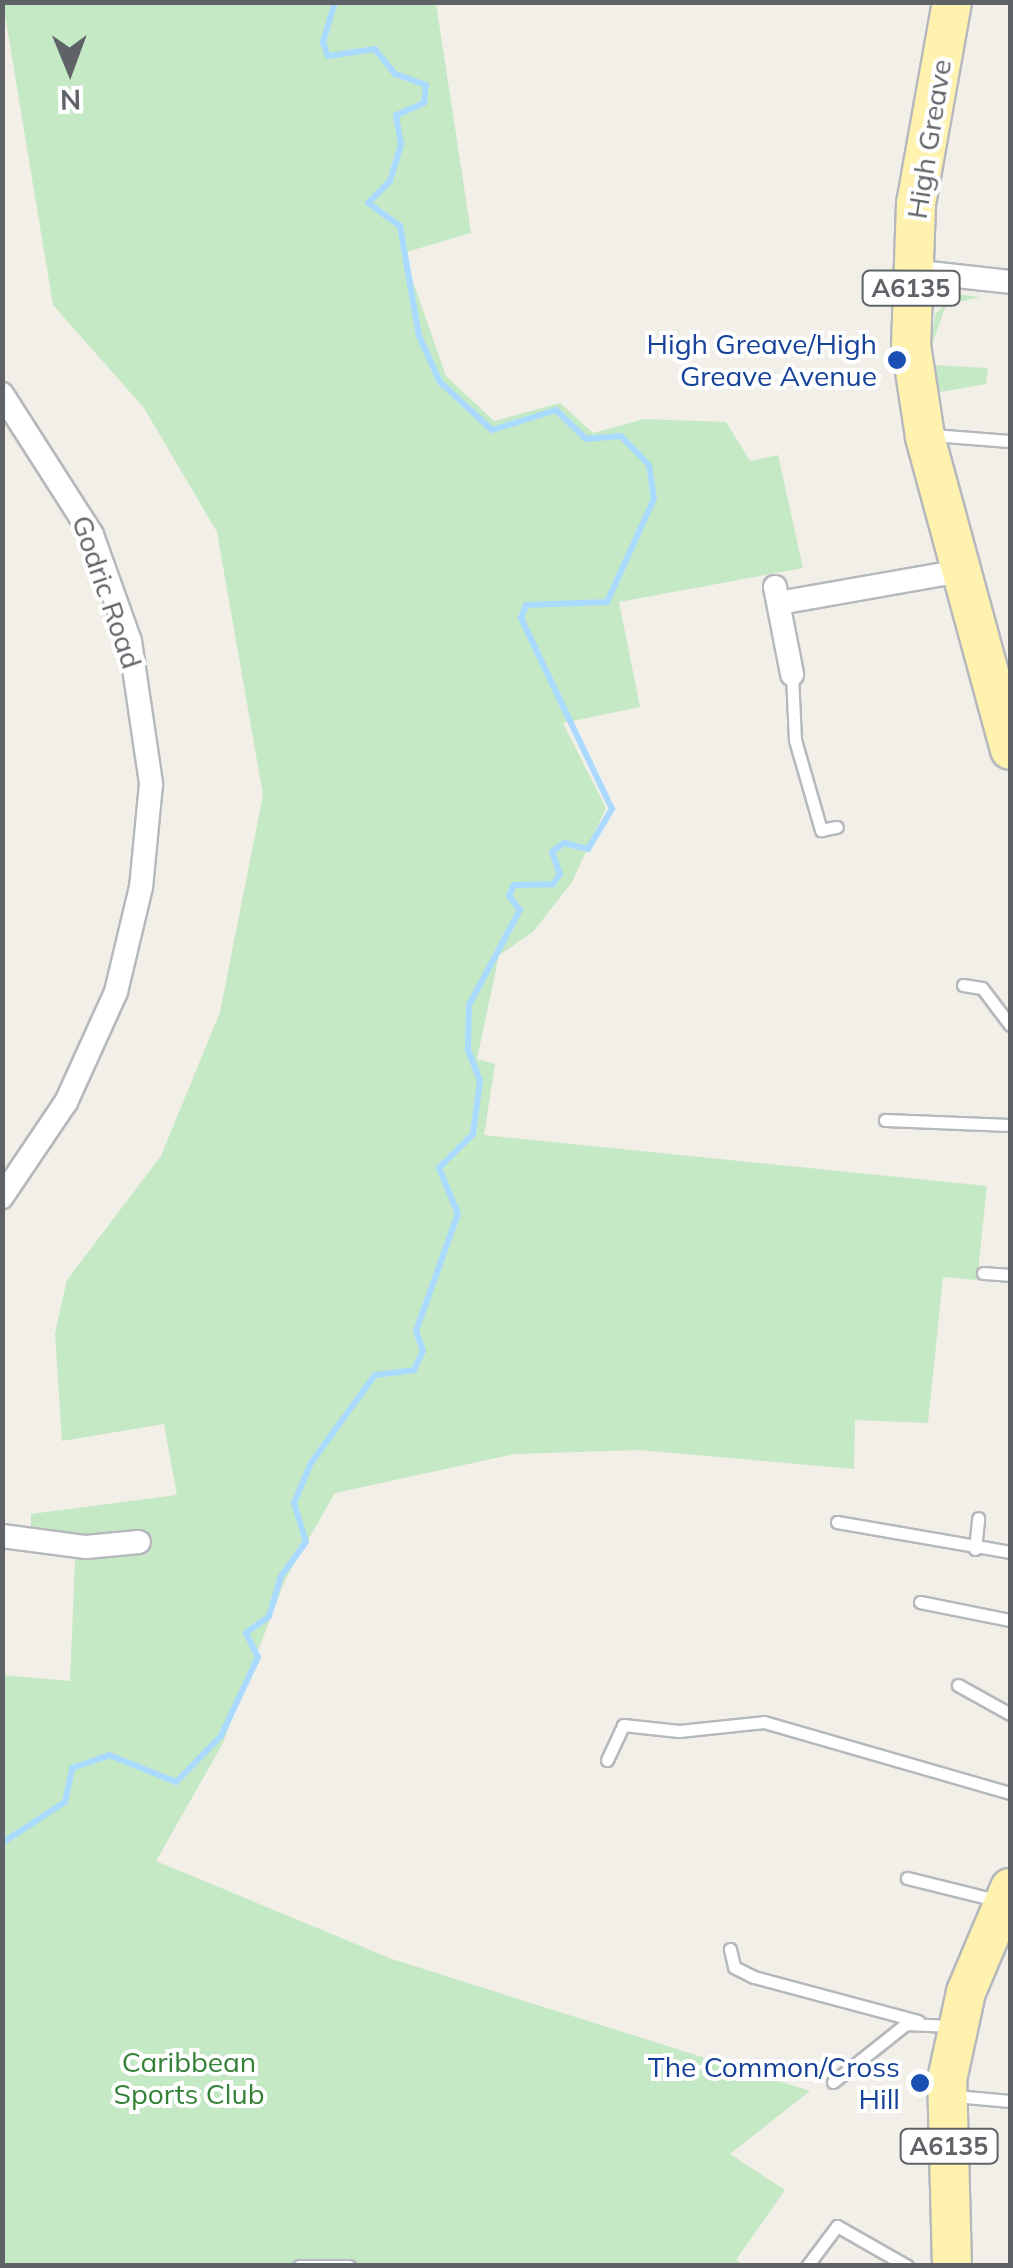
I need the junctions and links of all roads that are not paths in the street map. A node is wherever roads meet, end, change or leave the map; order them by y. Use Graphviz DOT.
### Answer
graph roads {
  1 [pos="952,2"];
  2 [pos="911,271"];
  3 [pos="1010,282"];
  4 [pos="2,394"];
  5 [pos="925,436"];
  6 [pos="1010,441"];
  7 [pos="961,571"];
  8 [pos="792,674"];
  9 [pos="1010,750"];
  10 [pos="836,827"];
  11 [pos="963,986"];
  12 [pos="1010,1026"];
  13 [pos="886,1120"];
  14 [pos="1010,1125"];
  15 [pos="2,1198"];
  16 [pos="983,1273"];
  17 [pos="1010,1275"];
  18 [pos="978,1518"];
  19 [pos="837,1522"];
  20 [pos="2,1536"];
  21 [pos="139,1542"];
  22 [pos="975,1549"];
  23 [pos="1010,1552"];
  24 [pos="920,1602"];
  25 [pos="1010,1620"];
  26 [pos="958,1685"];
  27 [pos="1010,1714"];
  28 [pos="607,1760"];
  29 [pos="1010,1793"];
  30 [pos="906,1878"];
  31 [pos="1008,1895"];
  32 [pos="730,1950"];
  33 [pos="918,2021"];
  34 [pos="955,2027"];
  35 [pos="833,2082"];
  36 [pos="946,2095"];
  37 [pos="1010,2101"];
  38 [pos="298,2266"];
  39 [pos="349,2266"];
  40 [pos="807,2266"];
  41 [pos="907,2266"];
  42 [pos="952,2266"];
  1 -- 2 [label="main road, High Greave / A6135"];
  2 -- 3 [label="street"];
  2 -- 5 [label="main road, High Greave / A6135"];
  4 -- 15 [label="street, Godric Road"];
  5 -- 6 [label="lane"];
  5 -- 7 [label="main road, High Greave / A6135"];
  7 -- 8 [label="street"];
  7 -- 9 [label="main road, A6135"];
  8 -- 10 [label="lane"];
  11 -- 12 [label="lane"];
  13 -- 14 [label="lane"];
  16 -- 17 [label="lane"];
  18 -- 22 [label="lane"];
  19 -- 22 [label="lane"];
  20 -- 21 [label="street"];
  22 -- 23 [label="lane"];
  24 -- 25 [label="lane"];
  26 -- 27 [label="lane"];
  28 -- 29 [label="lane"];
  30 -- 31 [label="lane"];
  31 -- 34 [label="main road, A6135"];
  32 -- 33 [label="lane"];
  33 -- 34 [label="lane"];
  33 -- 35 [label="lane"];
  34 -- 36 [label="main road, A6135"];
  36 -- 37 [label="lane"];
  36 -- 42 [label="main road, A6135"];
  38 -- 39 [label="lane"];
  40 -- 41 [label="lane"];
}
